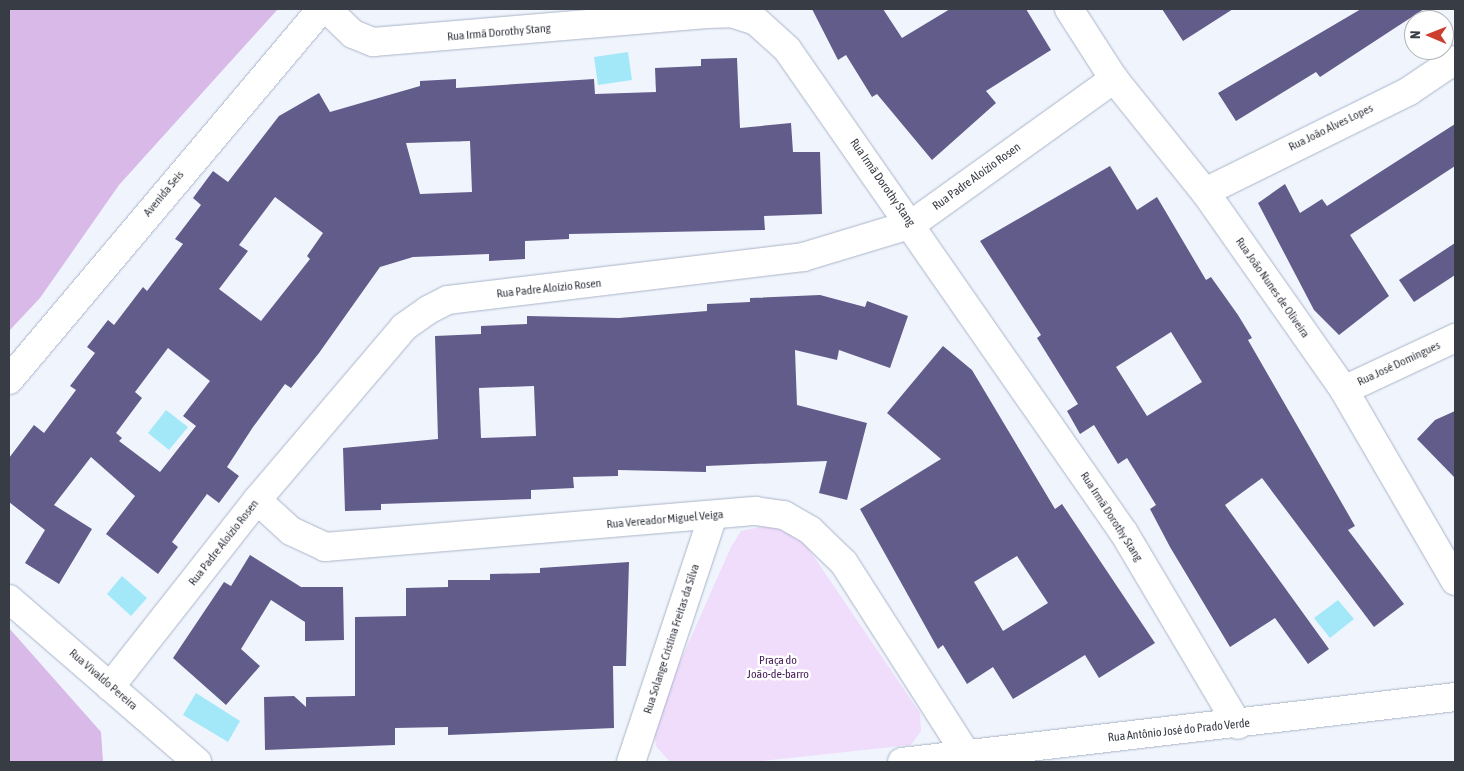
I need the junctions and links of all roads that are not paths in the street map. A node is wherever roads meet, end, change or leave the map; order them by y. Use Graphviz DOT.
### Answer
graph roads {
  1 [pos="321,9"];
  2 [pos="327,9"];
  3 [pos="1069,9"];
  4 [pos="1455,60"];
  5 [pos="1114,79"];
  6 [pos="1205,192"];
  7 [pos="912,224"];
  8 [pos="1455,338"];
  9 [pos="9,380"];
  10 [pos="1344,390"];
  11 [pos="258,500"];
  12 [pos="713,516"];
  13 [pos="1455,581"];
  14 [pos="9,599"];
  15 [pos="110,687"];
  16 [pos="1455,696"];
  17 [pos="1238,725"];
  18 [pos="966,755"];
  19 [pos="196,762"];
  20 [pos="631,762"];
  21 [pos="902,762"];
  1 -- 9 [label="street, Avenida Seis"];
  2 -- 7 [label="street, Rua Irmã Dorothy Stang"];
  3 -- 5 [label="street, Rua João Nunes de Oliveira"];
  4 -- 6 [label="street, Rua João Alves Lopes"];
  5 -- 6 [label="street, Rua João Nunes de Oliveira"];
  5 -- 7 [label="street, Rua Padre Aloízio Rosen"];
  6 -- 10 [label="street, Rua João Nunes de Oliveira"];
  7 -- 11 [label="street, Rua Padre Aloízio Rosen"];
  7 -- 17 [label="street, Rua Irmã Dorothy Stang"];
  8 -- 10 [label="street, Rua José Domingues"];
  10 -- 13 [label="street, Rua João Nunes de Oliveira"];
  11 -- 12 [label="street, Rua Vereador Miguel Veiga"];
  11 -- 15 [label="street, Rua Padre Aloízio Rosen"];
  12 -- 18 [label="street, Rua Vereador Miguel Veiga"];
  12 -- 20 [label="street, Rua Solange Cristina Freitas da Silva"];
  14 -- 15 [label="street, Rua Vivaldo Pereira"];
  15 -- 19 [label="street, Rua Vivaldo Pereira"];
  16 -- 17 [label="street, Rua Antônio José do Prado Verde"];
  17 -- 18 [label="street, Rua Antônio José do Prado Verde"];
  18 -- 21 [label="street, Rua Antônio José do Prado Verde"];
}
